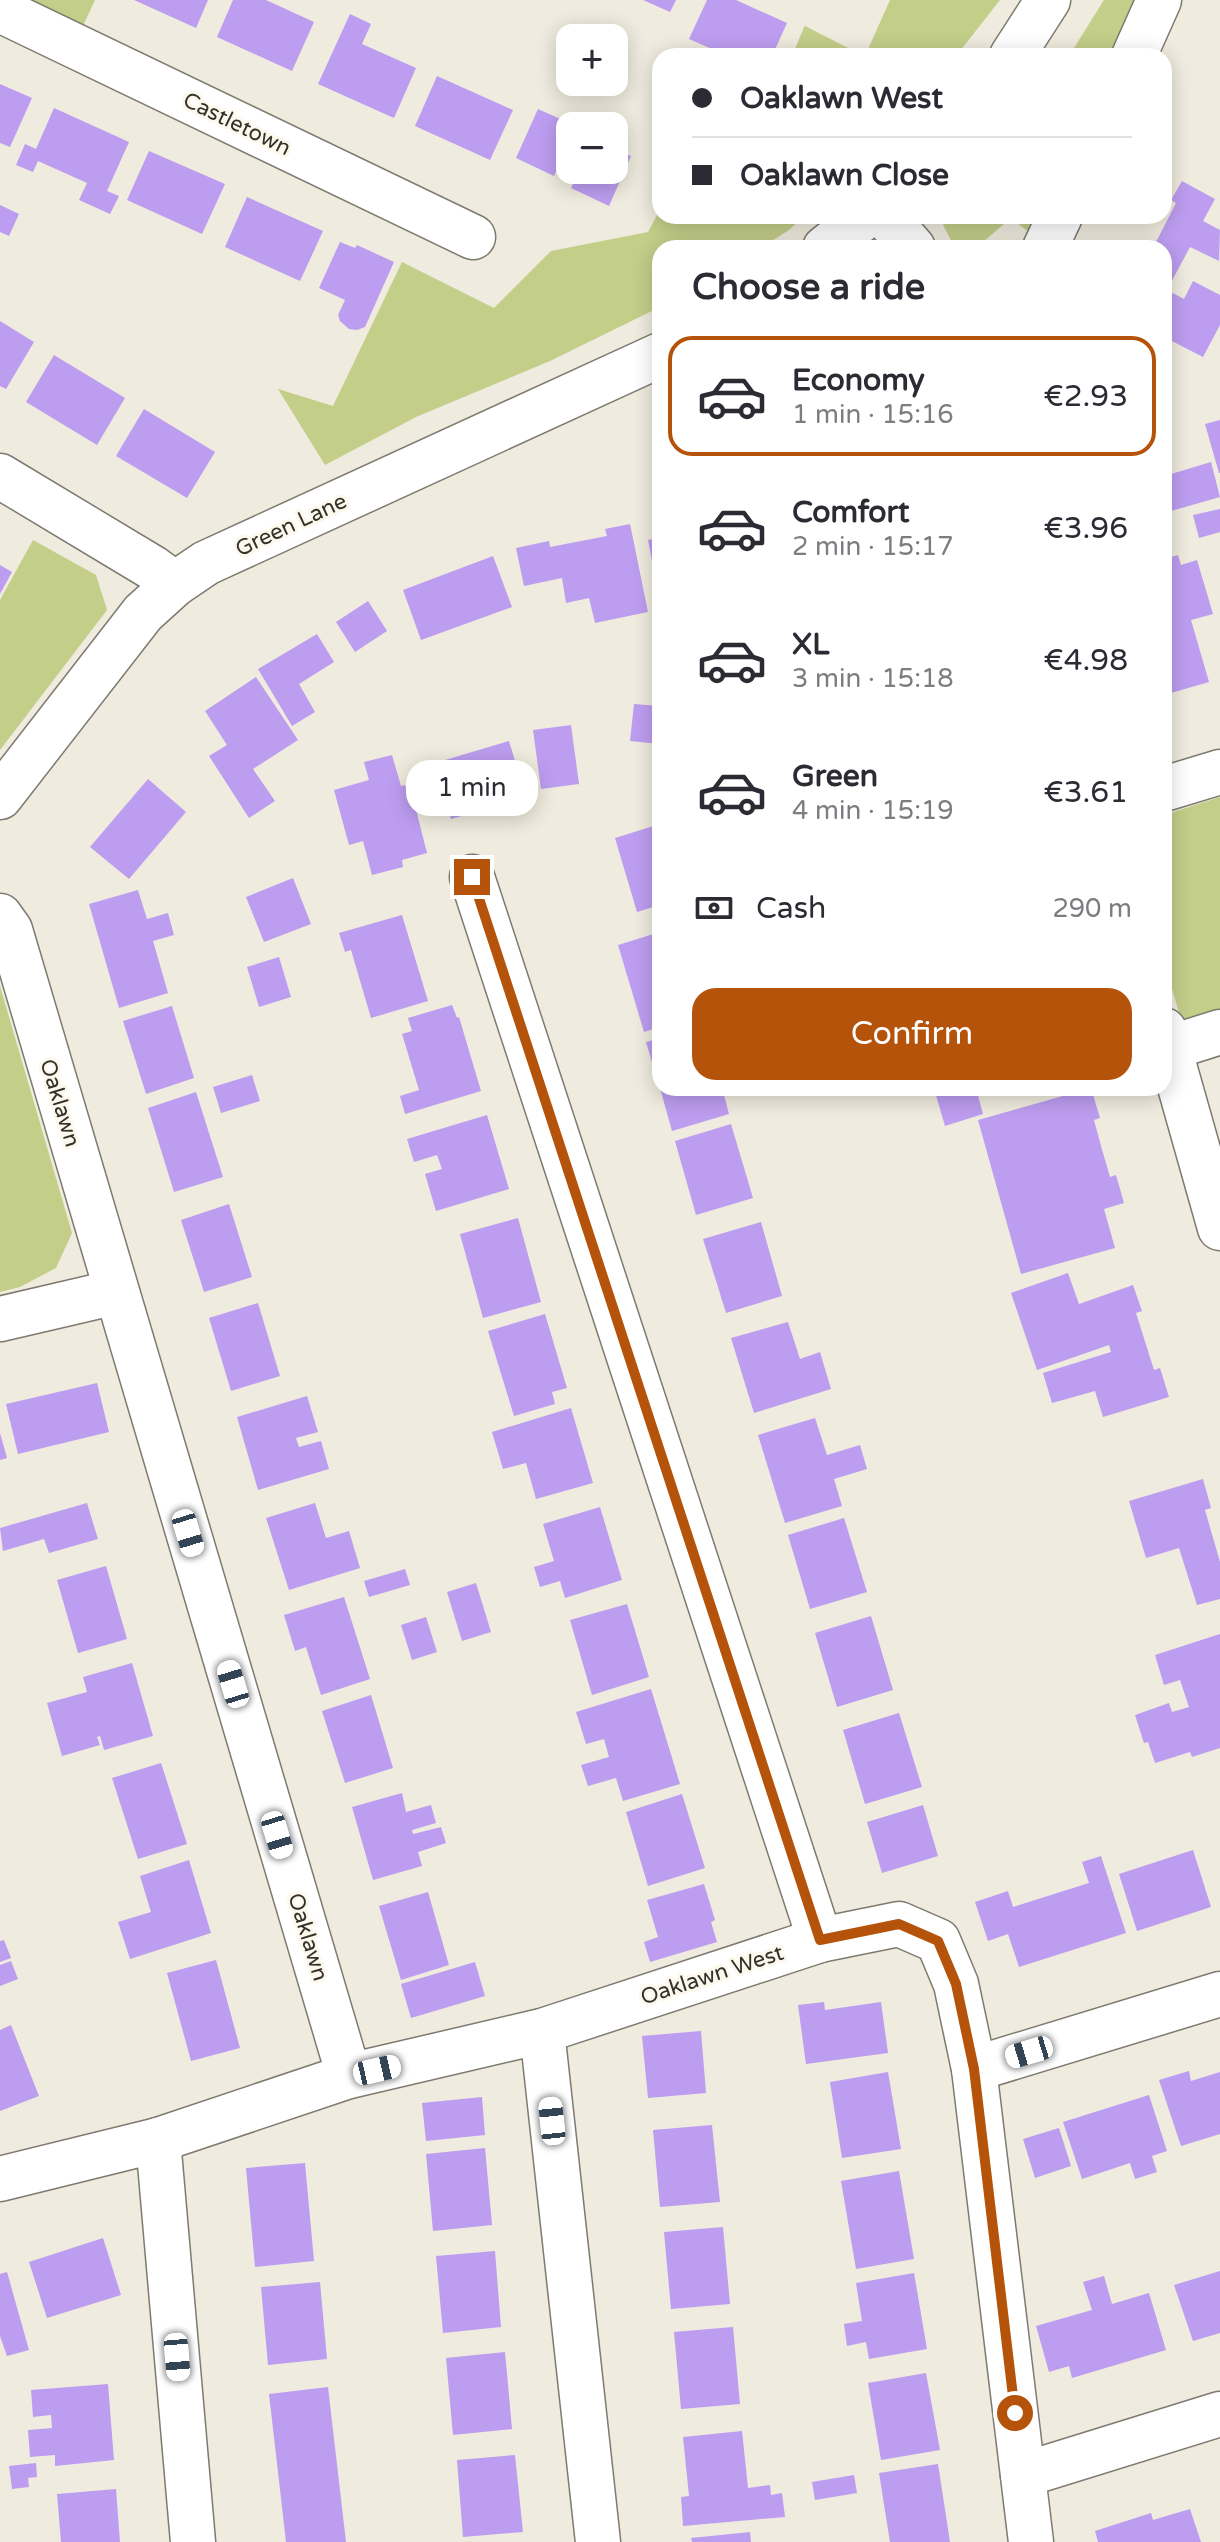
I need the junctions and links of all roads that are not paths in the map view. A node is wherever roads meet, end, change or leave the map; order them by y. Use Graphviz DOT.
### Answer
graph roads {
  1 [pos="1048,0"];
  2 [pos="1159,0"];
  3 [pos="0,10"];
  4 [pos="1017,48"];
  5 [pos="1138,48"];
  6 [pos="856,224"];
  7 [pos="892,224"];
  8 [pos="473,237"];
  9 [pos="835,240"];
  10 [pos="906,240"];
  11 [pos="652,359"];
  12 [pos="0,476"];
  13 [pos="175,584"];
  14 [pos="1220,772"];
  15 [pos="1172,787"];
  16 [pos="0,797"];
  17 [pos="472,877"];
  18 [pos="0,916"];
  19 [pos="1220,1032"];
  20 [pos="1172,1038"];
  21 [pos="1172,1057"];
  22 [pos="1220,1228"];
  23 [pos="116,1292"];
  24 [pos="0,1319"];
  25 [pos="820,1940"];
  26 [pos="1220,1994"];
  27 [pos="542,2031"];
  28 [pos="974,2069"];
  29 [pos="349,2076"];
  30 [pos="158,2140"];
  31 [pos="0,2179"];
  32 [pos="1220,2414"];
  33 [pos="1023,2475"];
  34 [pos="193,2542"];
  35 [pos="598,2542"];
  36 [pos="1031,2542"];
  1 -- 4 [label="street"];
  2 -- 5 [label="street"];
  3 -- 8 [label="street, Castletown"];
  6 -- 9 [label="street"];
  7 -- 10 [label="street"];
  11 -- 13 [label="street, Green Lane"];
  12 -- 13 [label="street"];
  13 -- 16 [label="street, Green Lane"];
  14 -- 15 [label="street"];
  17 -- 25 [label="street"];
  18 -- 23 [label="street, Oaklawn"];
  19 -- 20 [label="street"];
  21 -- 22 [label="street"];
  23 -- 24 [label="street"];
  23 -- 29 [label="street, Oaklawn"];
  25 -- 27 [label="street, Oaklawn West"];
  25 -- 28 [label="street, Oaklawn West"];
  26 -- 28 [label="street"];
  27 -- 29 [label="street, Oaklawn West"];
  27 -- 35 [label="street"];
  28 -- 33 [label="street, Oaklawn West"];
  29 -- 30 [label="street, Oaklawn West"];
  30 -- 31 [label="street, Oaklawn West"];
  30 -- 34 [label="street"];
  32 -- 33 [label="street"];
  33 -- 36 [label="street, Oaklawn West"];
}
